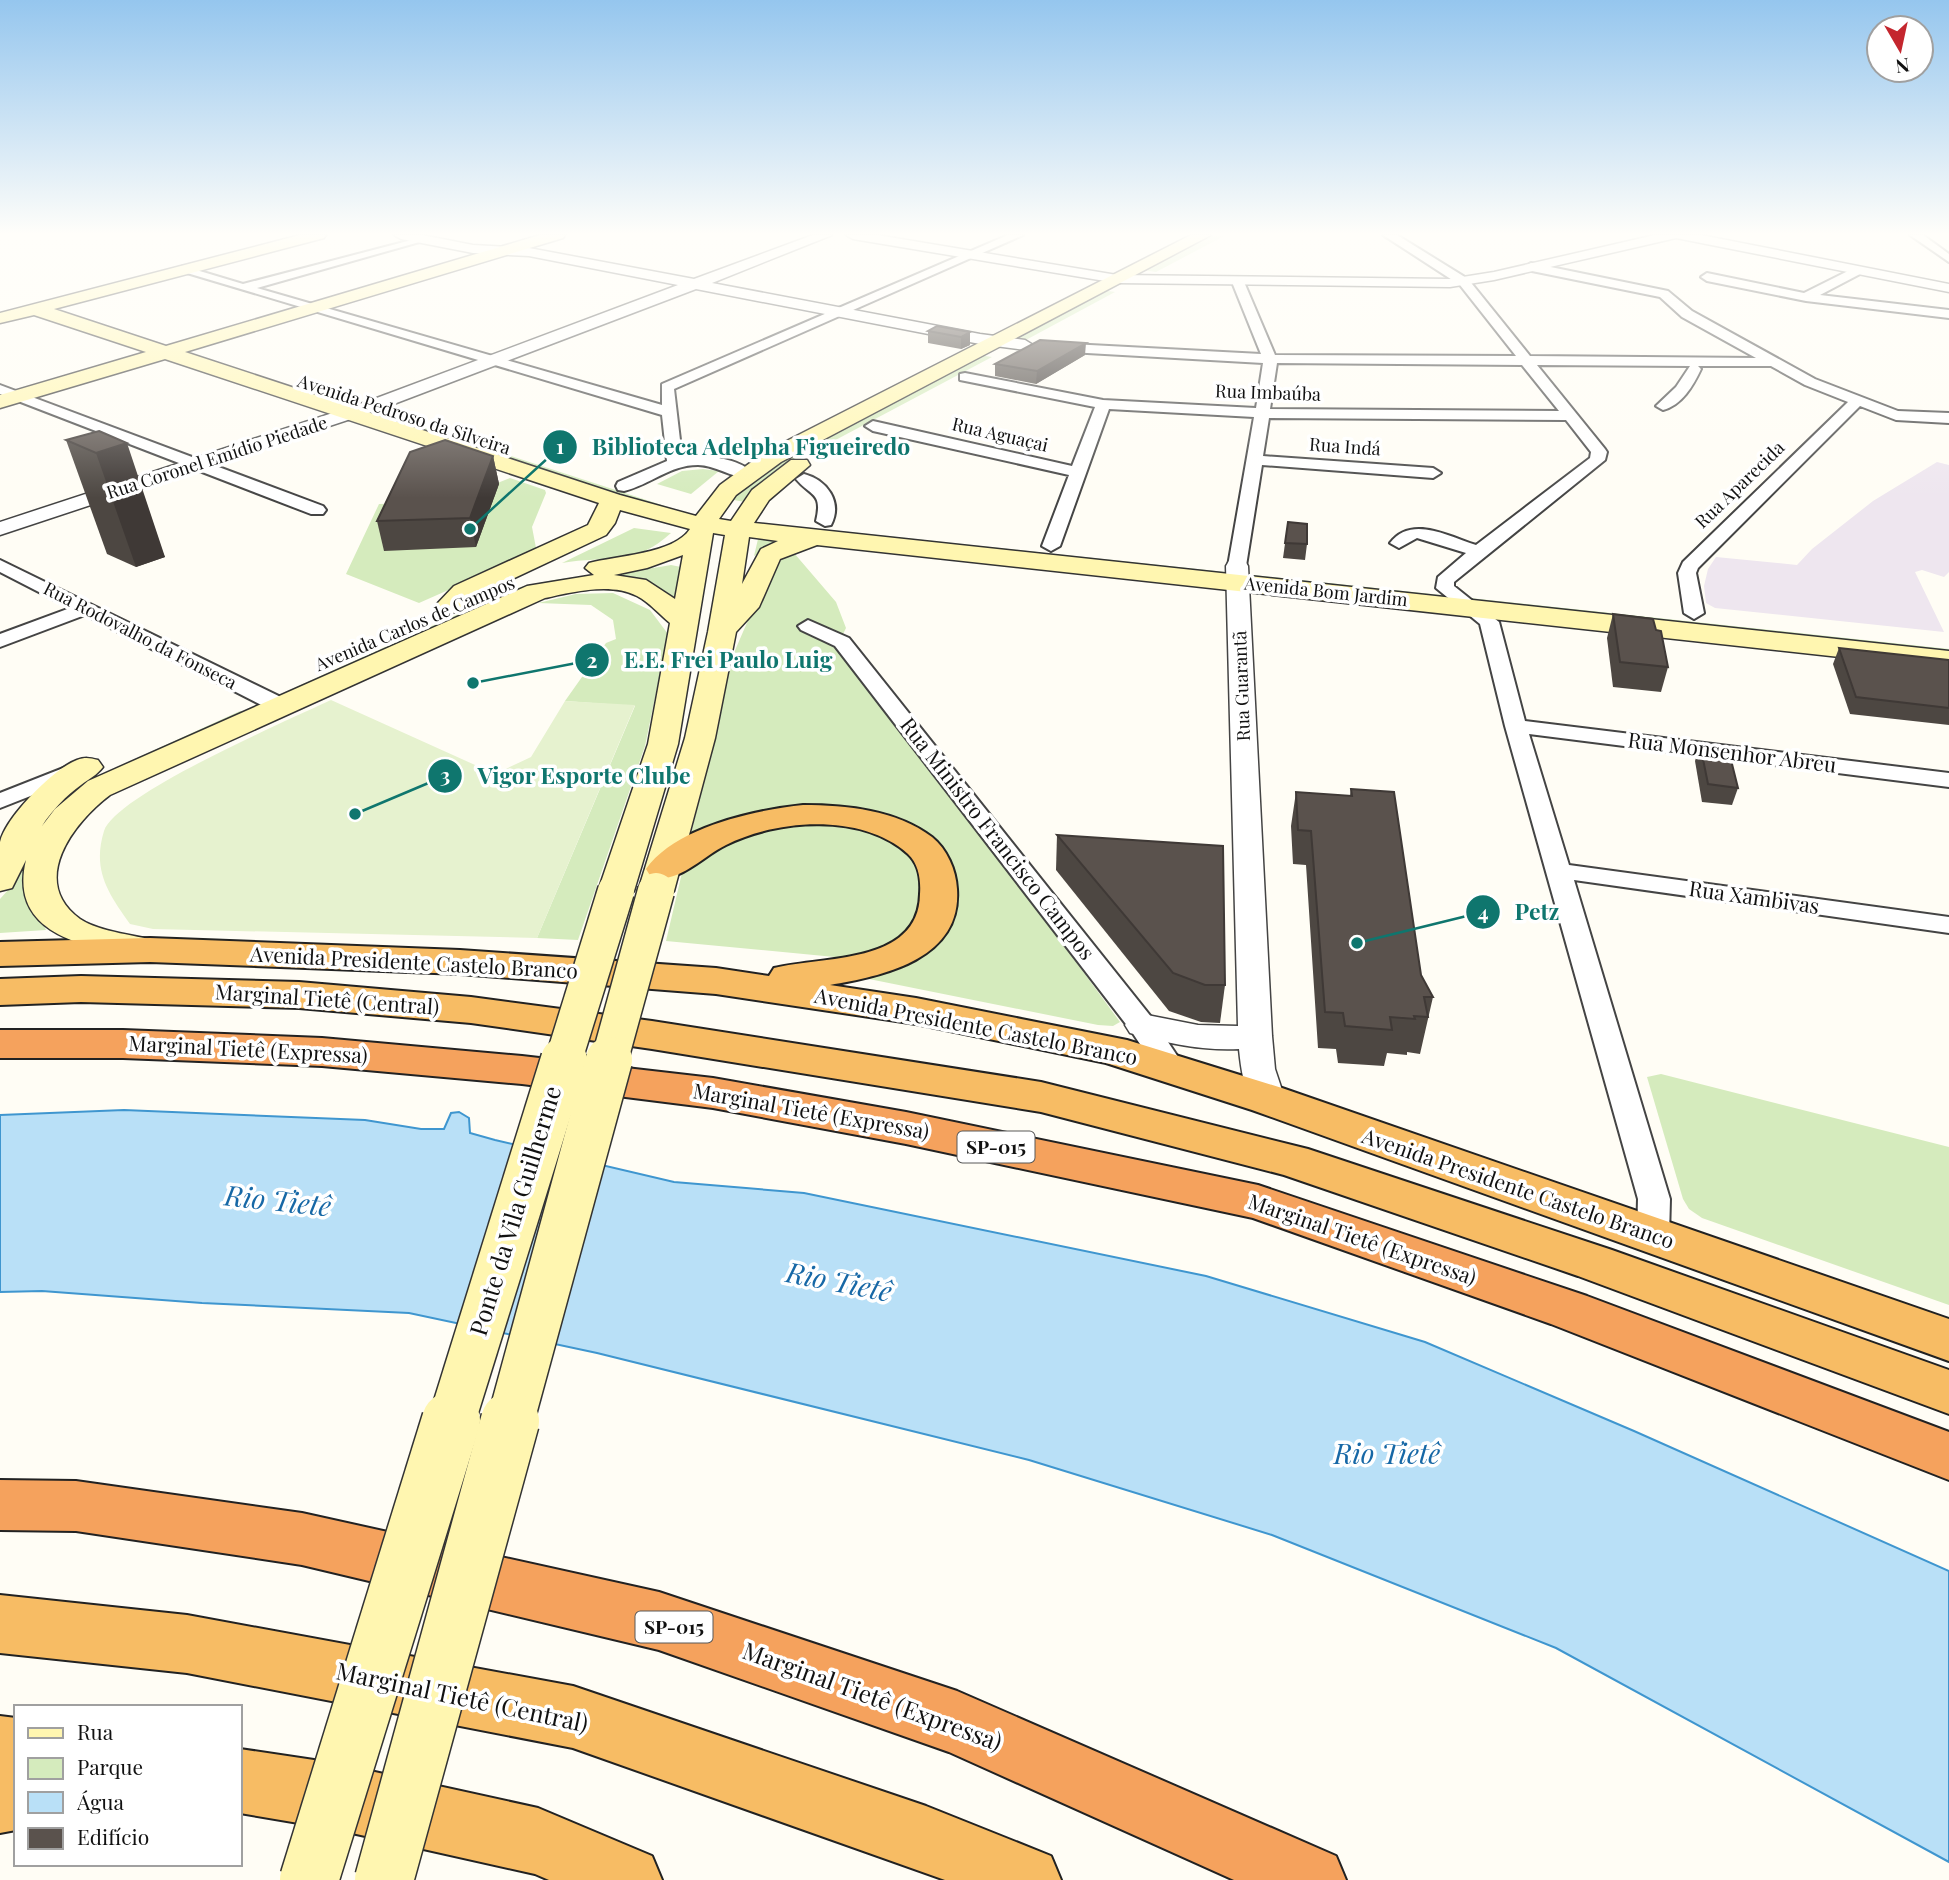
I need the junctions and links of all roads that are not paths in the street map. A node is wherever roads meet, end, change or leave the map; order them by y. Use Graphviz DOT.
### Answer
graph roads {
  1 [pos="76,323"];
  2 [pos="118,323"];
  3 [pos="266,323"];
  4 [pos="366,323"];
  5 [pos="594,323"];
  6 [pos="815,323"];
  7 [pos="895,323"];
  8 [pos="1032,323"];
  9 [pos="1067,323"];
  10 [pos="1255,323"];
  11 [pos="1497,323"];
  12 [pos="1702,323"];
  13 [pos="995,342"];
  14 [pos="1025,345"];
  15 [pos="189,346"];
  16 [pos="165,353"];
  17 [pos="1270,359"];
  18 [pos="495,360"];
  19 [pos="1529,362"];
  20 [pos="1672,362"];
  21 [pos="1771,362"];
  22 [pos="1694,369"];
  23 [pos="1792,374"];
  24 [pos="965,377"];
  25 [pos="667,387"];
  26 [pos="6,396"];
  27 [pos="632,401"];
  28 [pos="1856,402"];
  29 [pos="1102,404"];
  30 [pos="372,406"];
  31 [pos="1663,406"];
  32 [pos="670,412"];
  33 [pos="349,414"];
  34 [pos="1262,414"];
  35 [pos="1572,416"];
  36 [pos="1949,418"];
  37 [pos="873,426"];
  38 [pos="1254,460"];
  39 [pos="675,462"];
  40 [pos="197,464"];
  41 [pos="1077,472"];
  42 [pos="1433,473"];
  43 [pos="746,474"];
  44 [pos="804,480"];
  45 [pos="618,493"];
  46 [pos="317,510"];
  47 [pos="742,521"];
  48 [pos="705,524"];
  49 [pos="0,529"];
  50 [pos="821,529"];
  51 [pos="1399,543"];
  52 [pos="1051,545"];
  53 [pos="1479,551"];
  54 [pos="0,565"];
  55 [pos="1238,574"];
  56 [pos="1445,587"];
  57 [pos="447,607"];
  58 [pos="87,608"];
  59 [pos="1473,609"];
  60 [pos="1694,614"];
  61 [pos="686,622"];
  62 [pos="808,626"];
  63 [pos="722,632"];
  64 [pos="0,641"];
  65 [pos="1949,641"];
  66 [pos="1949,660"];
  67 [pos="267,699"];
  68 [pos="1516,726"];
  69 [pos="92,764"];
  70 [pos="1949,780"];
  71 [pos="0,801"];
  72 [pos="8,842"];
  73 [pos="1560,871"];
  74 [pos="0,881"];
  75 [pos="645,884"];
  76 [pos="1949,925"];
  77 [pos="150,950"];
  78 [pos="0,954"];
  79 [pos="716,981"];
  80 [pos="0,992"];
  81 [pos="1142,1025"];
  82 [pos="652,1035"];
  83 [pos="1255,1036"];
  84 [pos="0,1044"];
  85 [pos="1171,1069"];
  86 [pos="1267,1099"];
  87 [pos="1428,1158"];
  88 [pos="1653,1236"];
  89 [pos="1949,1340"];
  90 [pos="1949,1392"];
  91 [pos="1949,1456"];
  92 [pos="0,1505"];
  93 [pos="0,1623"];
  94 [pos="242,1781"];
  95 [pos="926,1839"];
  96 [pos="309,1880"];
  97 [pos="384,1880"];
  98 [pos="628,1880"];
  99 [pos="990,1880"];
  100 [pos="1027,1880"];
  101 [pos="1312,1880"];
  1 -- 16 [label="main road, Avenida Pedroso da Silveira"];
  2 -- 15 [label="main road, Avenida Pedroso da Silveira"];
  3 -- 15 [label="main road"];
  4 -- 18 [label="street"];
  5 -- 18 [label="street, Rua Coronel Emídio Piedade"];
  6 -- 25 [label="street"];
  7 -- 13 [label="street"];
  8 -- 13 [label="main road, Avenida Carlos de Campos"];
  9 -- 14 [label="main road, Avenida Carlos de Campos"];
  10 -- 17 [label="street"];
  11 -- 19 [label="street"];
  12 -- 21 [label="street"];
  13 -- 14 [label="street"];
  13 -- 43 [label="main road, Avenida Carlos de Campos"];
  14 -- 17 [label="street"];
  14 -- 24 [label="main road, Avenida Carlos de Campos"];
  15 -- 16 [label="main road"];
  15 -- 30 [label="main road, Avenida Pedroso da Silveira"];
  16 -- 26 [label="main road"];
  16 -- 33 [label="main road, Avenida Pedroso da Silveira"];
  17 -- 19 [label="street"];
  17 -- 34 [label="street, Rua Guarantã"];
  18 -- 27 [label="street"];
  18 -- 30 [label="street, Rua Coronel Emídio Piedade"];
  19 -- 20 [label="street"];
  19 -- 35 [label="street"];
  20 -- 21 [label="street"];
  20 -- 22 [label="street"];
  21 -- 23 [label="street"];
  22 -- 23 [label="street"];
  22 -- 31 [label="street"];
  23 -- 28 [label="street"];
  24 -- 29 [label="street, Rua Imbaúba"];
  24 -- 37 [label="main road, Avenida Carlos de Campos"];
  25 -- 27 [label="street"];
  25 -- 32 [label="street"];
  26 -- 40 [label="street"];
  27 -- 32 [label="street"];
  28 -- 36 [label="street"];
  28 -- 60 [label="street, Rua Aparecida"];
  29 -- 34 [label="street, Rua Imbaúba"];
  29 -- 41 [label="street"];
  30 -- 33 [label="street, Rua Coronel Emídio Piedade"];
  30 -- 45 [label="main road, Avenida Pedroso da Silveira"];
  32 -- 39 [label="street"];
  33 -- 40 [label="street, Rua Coronel Emídio Piedade"];
  33 -- 45 [label="main road, Avenida Pedroso da Silveira"];
  34 -- 35 [label="street, Rua Imbaúba"];
  34 -- 38 [label="street, Rua Guarantã"];
  35 -- 53 [label="street"];
  37 -- 41 [label="street, Rua Aguaçai"];
  37 -- 47 [label="main road, Avenida Carlos de Campos"];
  38 -- 42 [label="street, Rua Indá"];
  38 -- 55 [label="street, Rua Guarantã"];
  39 -- 43 [label="street"];
  39 -- 45 [label="street"];
  40 -- 46 [label="street"];
  40 -- 49 [label="street, Rua Coronel Emídio Piedade"];
  41 -- 52 [label="street"];
  43 -- 48 [label="main road, Avenida Carlos de Campos"];
  44 -- 50 [label="street"];
  45 -- 48 [label="main road, Avenida Pedroso da Silveira"];
  45 -- 57 [label="main road"];
  47 -- 48 [label="main road, Avenida Bom Jardim"];
  47 -- 50 [label="main road, Avenida Bom Jardim"];
  47 -- 63 [label="main road, Ponte da Vila Guilherme"];
  48 -- 57 [label="main road, Avenida Carlos de Campos"];
  48 -- 61 [label="main road, Ponte da Vila Guilherme"];
  50 -- 52 [label="main road, Avenida Bom Jardim"];
  50 -- 55 [label="main road, Avenida Bom Jardim"];
  50 -- 63 [label="main road"];
  51 -- 53 [label="street"];
  52 -- 55 [label="main road, Avenida Bom Jardim"];
  53 -- 56 [label="street"];
  54 -- 58 [label="street, Rua Rodovalho da Fonseca"];
  55 -- 56 [label="main road, Avenida Bom Jardim"];
  55 -- 59 [label="main road, Avenida Bom Jardim"];
  55 -- 83 [label="street, Rua Guarantã"];
  56 -- 59 [label="street"];
  56 -- 60 [label="main road, Avenida Bom Jardim"];
  57 -- 67 [label="main road, Avenida Carlos de Campos"];
  58 -- 64 [label="street"];
  58 -- 67 [label="street, Rua Rodovalho da Fonseca"];
  59 -- 66 [label="main road, Avenida Bom Jardim"];
  59 -- 68 [label="street"];
  60 -- 65 [label="main road, Avenida Bom Jardim"];
  61 -- 67 [label="main road, Avenida Carlos de Campos"];
  61 -- 75 [label="main road, Ponte da Vila Guilherme"];
  62 -- 81 [label="street, Rua Ministro Francisco Campos"];
  63 -- 75 [label="main road, Ponte da Vila Guilherme"];
  67 -- 69 [label="main road, Avenida Carlos de Campos"];
  67 -- 77 [label="main road, Avenida Carlos de Campos"];
  68 -- 70 [label="street, Rua Monsenhor Abreu"];
  68 -- 73 [label="street"];
  69 -- 71 [label="street, Avenida Carlos de Campos"];
  69 -- 72 [label="main road, Avenida Carlos de Campos"];
  72 -- 74 [label="main road, Avenida Carlos de Campos"];
  73 -- 76 [label="street, Rua Xambivas"];
  73 -- 88 [label="street"];
  75 -- 79 [label="highway"];
  75 -- 96 [label="main road, Ponte da Vila Guilherme, bridge"];
  75 -- 97 [label="main road, Ponte da Vila Guilherme, bridge"];
  77 -- 78 [label="highway, Avenida Presidente Castelo Branco"];
  77 -- 79 [label="highway, Avenida Presidente Castelo Branco"];
  79 -- 85 [label="highway, Avenida Presidente Castelo Branco"];
  80 -- 82 [label="highway, Marginal Tietê (Central)"];
  81 -- 83 [label="street"];
  81 -- 85 [label="street, Rua Ministro Francisco Campos"];
  82 -- 87 [label="highway"];
  82 -- 90 [label="highway"];
  83 -- 86 [label="street, Rua Guarantã"];
  84 -- 91 [label="highway, Marginal Tietê (Expressa) / SP-015"];
  85 -- 86 [label="highway, Avenida Presidente Castelo Branco"];
  86 -- 87 [label="highway, Avenida Presidente Castelo Branco"];
  87 -- 88 [label="highway, Avenida Presidente Castelo Branco"];
  88 -- 89 [label="highway, Avenida Presidente Castelo Branco"];
  92 -- 101 [label="highway, Marginal Tietê (Expressa) / SP-015"];
  93 -- 95 [label="highway, Marginal Tietê (Central)"];
  94 -- 98 [label="highway"];
  95 -- 99 [label="highway"];
  95 -- 100 [label="highway, Marginal Tietê (Central)"];
}
